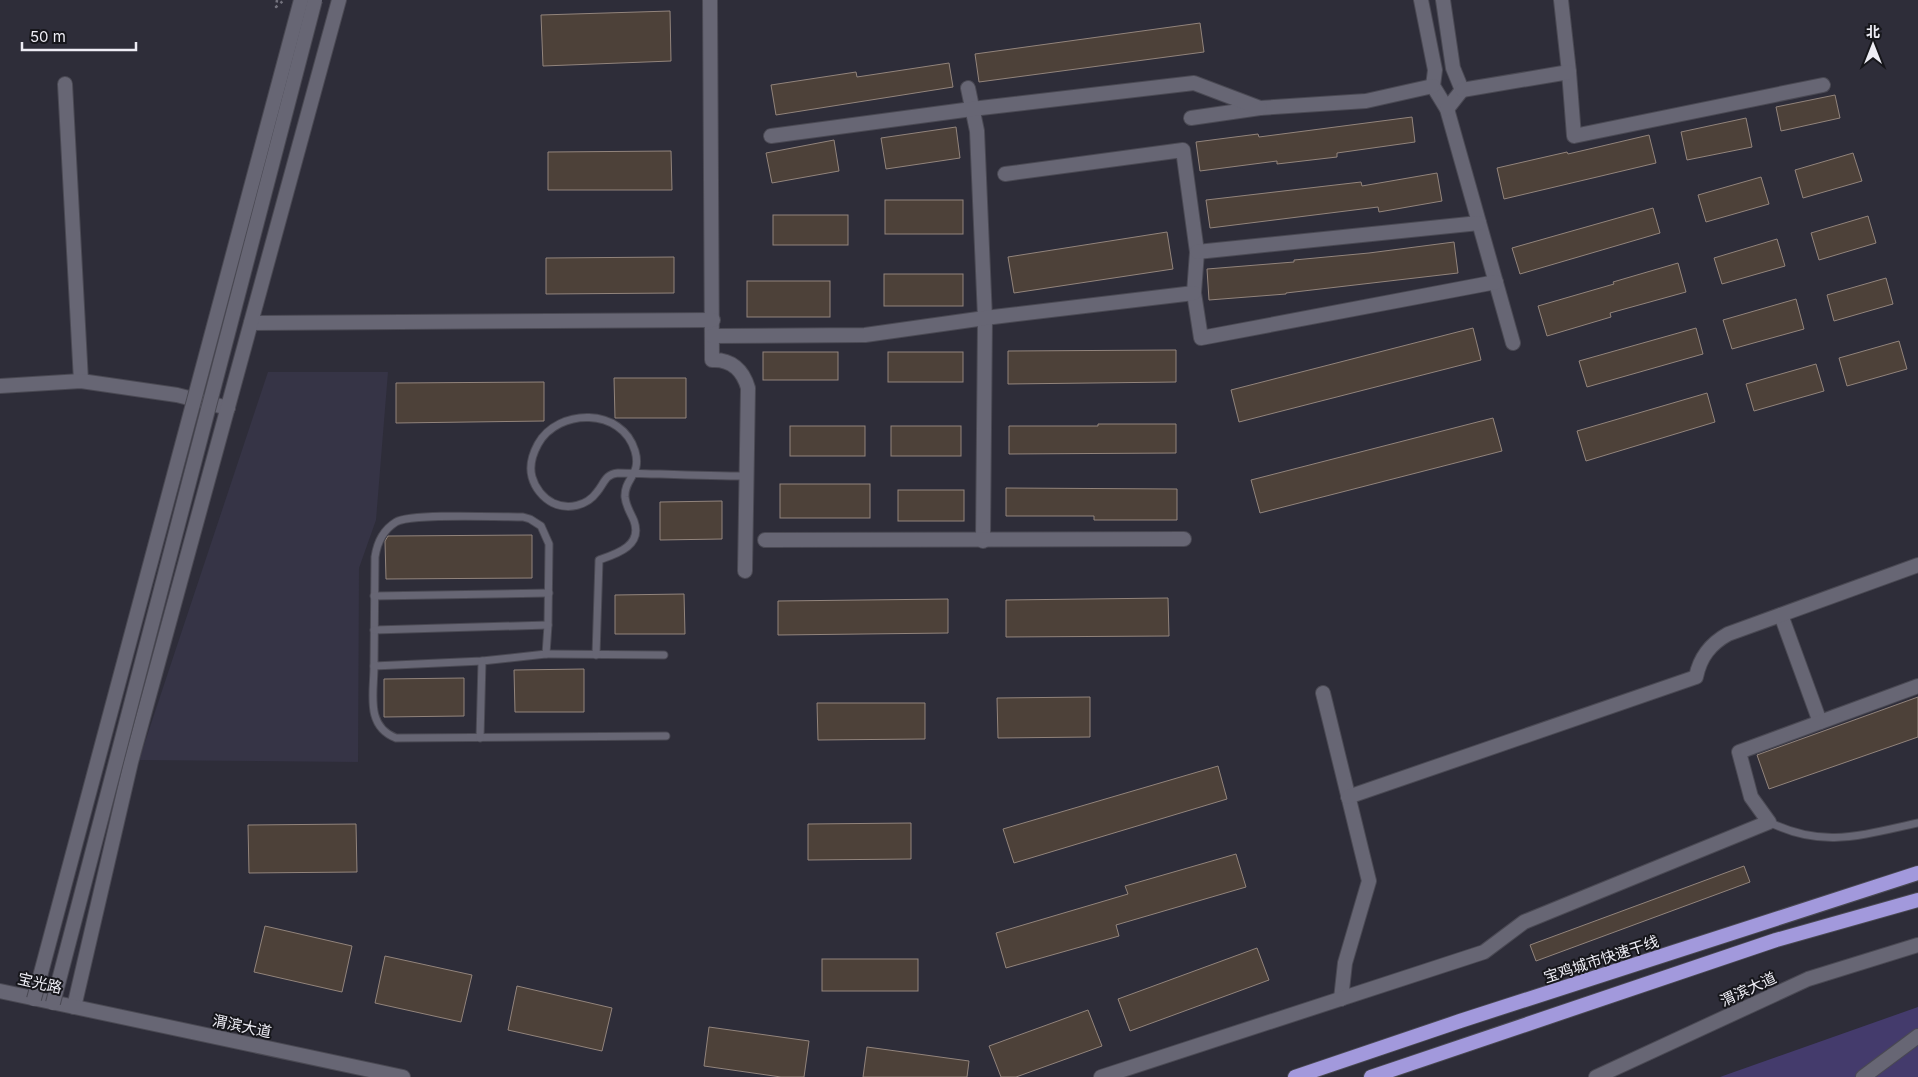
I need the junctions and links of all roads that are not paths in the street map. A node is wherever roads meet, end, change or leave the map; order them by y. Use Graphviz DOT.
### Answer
graph roads {
  1 [pos="301,0"];
  2 [pos="315,0"];
  3 [pos="340,0"];
  4 [pos="710,0"];
  5 [pos="1421,0"];
  6 [pos="1443,0"];
  7 [pos="1561,0"];
  8 [pos="1569,72"];
  9 [pos="65,84"];
  10 [pos="1433,86"];
  11 [pos="1823,86"];
  12 [pos="968,88"];
  13 [pos="1462,90"];
  14 [pos="1260,108"];
  15 [pos="972,109"];
  16 [pos="1447,109"];
  17 [pos="1191,118"];
  18 [pos="771,136"];
  19 [pos="1005,174"];
  20 [pos="1479,223"];
  21 [pos="1197,252"];
  22 [pos="1496,282"];
  23 [pos="1194,293"];
  24 [pos="985,318"];
  25 [pos="713,320"];
  26 [pos="251,323"];
  27 [pos="712,336"];
  28 [pos="1513,343"];
  29 [pos="81,381"];
  30 [pos="0,386"];
  31 [pos="228,408"];
  32 [pos="635,474"];
  33 [pos="747,476"];
  34 [pos="765,540"];
  35 [pos="1184,540"];
  36 [pos="983,541"];
  37 [pos="1918,566"];
  38 [pos="745,571"];
  39 [pos="549,593"];
  40 [pos="374,596"];
  41 [pos="1781,615"];
  42 [pos="548,625"];
  43 [pos="374,630"];
  44 [pos="546,654"];
  45 [pos="596,655"];
  46 [pos="664,655"];
  47 [pos="482,661"];
  48 [pos="374,666"];
  49 [pos="1918,686"];
  50 [pos="1323,693"];
  51 [pos="1820,722"];
  52 [pos="666,736"];
  53 [pos="480,738"];
  54 [pos="1348,797"];
  55 [pos="1768,822"];
  56 [pos="1918,823"];
  57 [pos="1918,872"];
  58 [pos="1918,900"];
  59 [pos="1918,945"];
  60 [pos="0,991"];
  61 [pos="34,998"];
  62 [pos="1340,999"];
  63 [pos="53,1003"];
  64 [pos="74,1007"];
  65 [pos="1918,1036"];
  66 [pos="404,1077"];
  67 [pos="1101,1077"];
  68 [pos="1295,1077"];
  69 [pos="1371,1077"];
  70 [pos="1596,1077"];
  71 [pos="1863,1077"];
  1 -- 61 [label="street, bridge"];
  2 -- 63 [label="street, bridge"];
  3 -- 26 [label="street"];
  4 -- 25 [label="street"];
  5 -- 10 [label="street"];
  6 -- 13 [label="street"];
  7 -- 8 [label="street"];
  8 -- 11 [label="street"];
  8 -- 13 [label="street"];
  9 -- 29 [label="street"];
  10 -- 14 [label="street"];
  10 -- 16 [label="street"];
  12 -- 15 [label="street"];
  13 -- 16 [label="street"];
  14 -- 15 [label="street"];
  14 -- 17 [label="street"];
  15 -- 18 [label="street"];
  15 -- 24 [label="street"];
  16 -- 20 [label="street"];
  19 -- 21 [label="street"];
  20 -- 21 [label="street"];
  20 -- 22 [label="street"];
  21 -- 23 [label="street"];
  22 -- 23 [label="street"];
  22 -- 28 [label="street"];
  23 -- 24 [label="street"];
  24 -- 27 [label="street"];
  24 -- 36 [label="street"];
  25 -- 26 [label="street"];
  25 -- 27 [label="street"];
  26 -- 31 [label="street"];
  27 -- 33 [label="street"];
  29 -- 30 [label="street"];
  29 -- 31 [label="street"];
  31 -- 64 [label="street"];
  32 -- 32 [label="lane"];
  32 -- 33 [label="lane"];
  32 -- 45 [label="lane"];
  33 -- 38 [label="street"];
  34 -- 36 [label="street"];
  35 -- 36 [label="street"];
  37 -- 41 [label="street"];
  39 -- 40 [label="lane"];
  39 -- 40 [label="lane"];
  39 -- 42 [label="lane"];
  40 -- 43 [label="lane"];
  41 -- 51 [label="street"];
  41 -- 54 [label="street"];
  42 -- 43 [label="lane"];
  42 -- 44 [label="lane"];
  43 -- 48 [label="lane"];
  44 -- 45 [label="lane"];
  44 -- 47 [label="lane"];
  45 -- 46 [label="lane"];
  47 -- 48 [label="lane"];
  47 -- 53 [label="lane"];
  48 -- 53 [label="lane"];
  49 -- 51 [label="street"];
  50 -- 54 [label="street"];
  51 -- 55 [label="street"];
  52 -- 53 [label="lane"];
  54 -- 62 [label="street"];
  55 -- 56 [label="lane"];
  55 -- 62 [label="street"];
  57 -- 68 [label="highway, 宝鸡城市快速干线"];
  58 -- 69 [label="highway"];
  59 -- 70 [label="street, 渭滨大道"];
  60 -- 61 [label="street, 宝光路"];
  61 -- 63 [label="street, 宝光路"];
  62 -- 67 [label="street"];
  63 -- 64 [label="street, 宝光路"];
  64 -- 66 [label="street, 渭滨大道"];
  65 -- 71 [label="street"];
}
